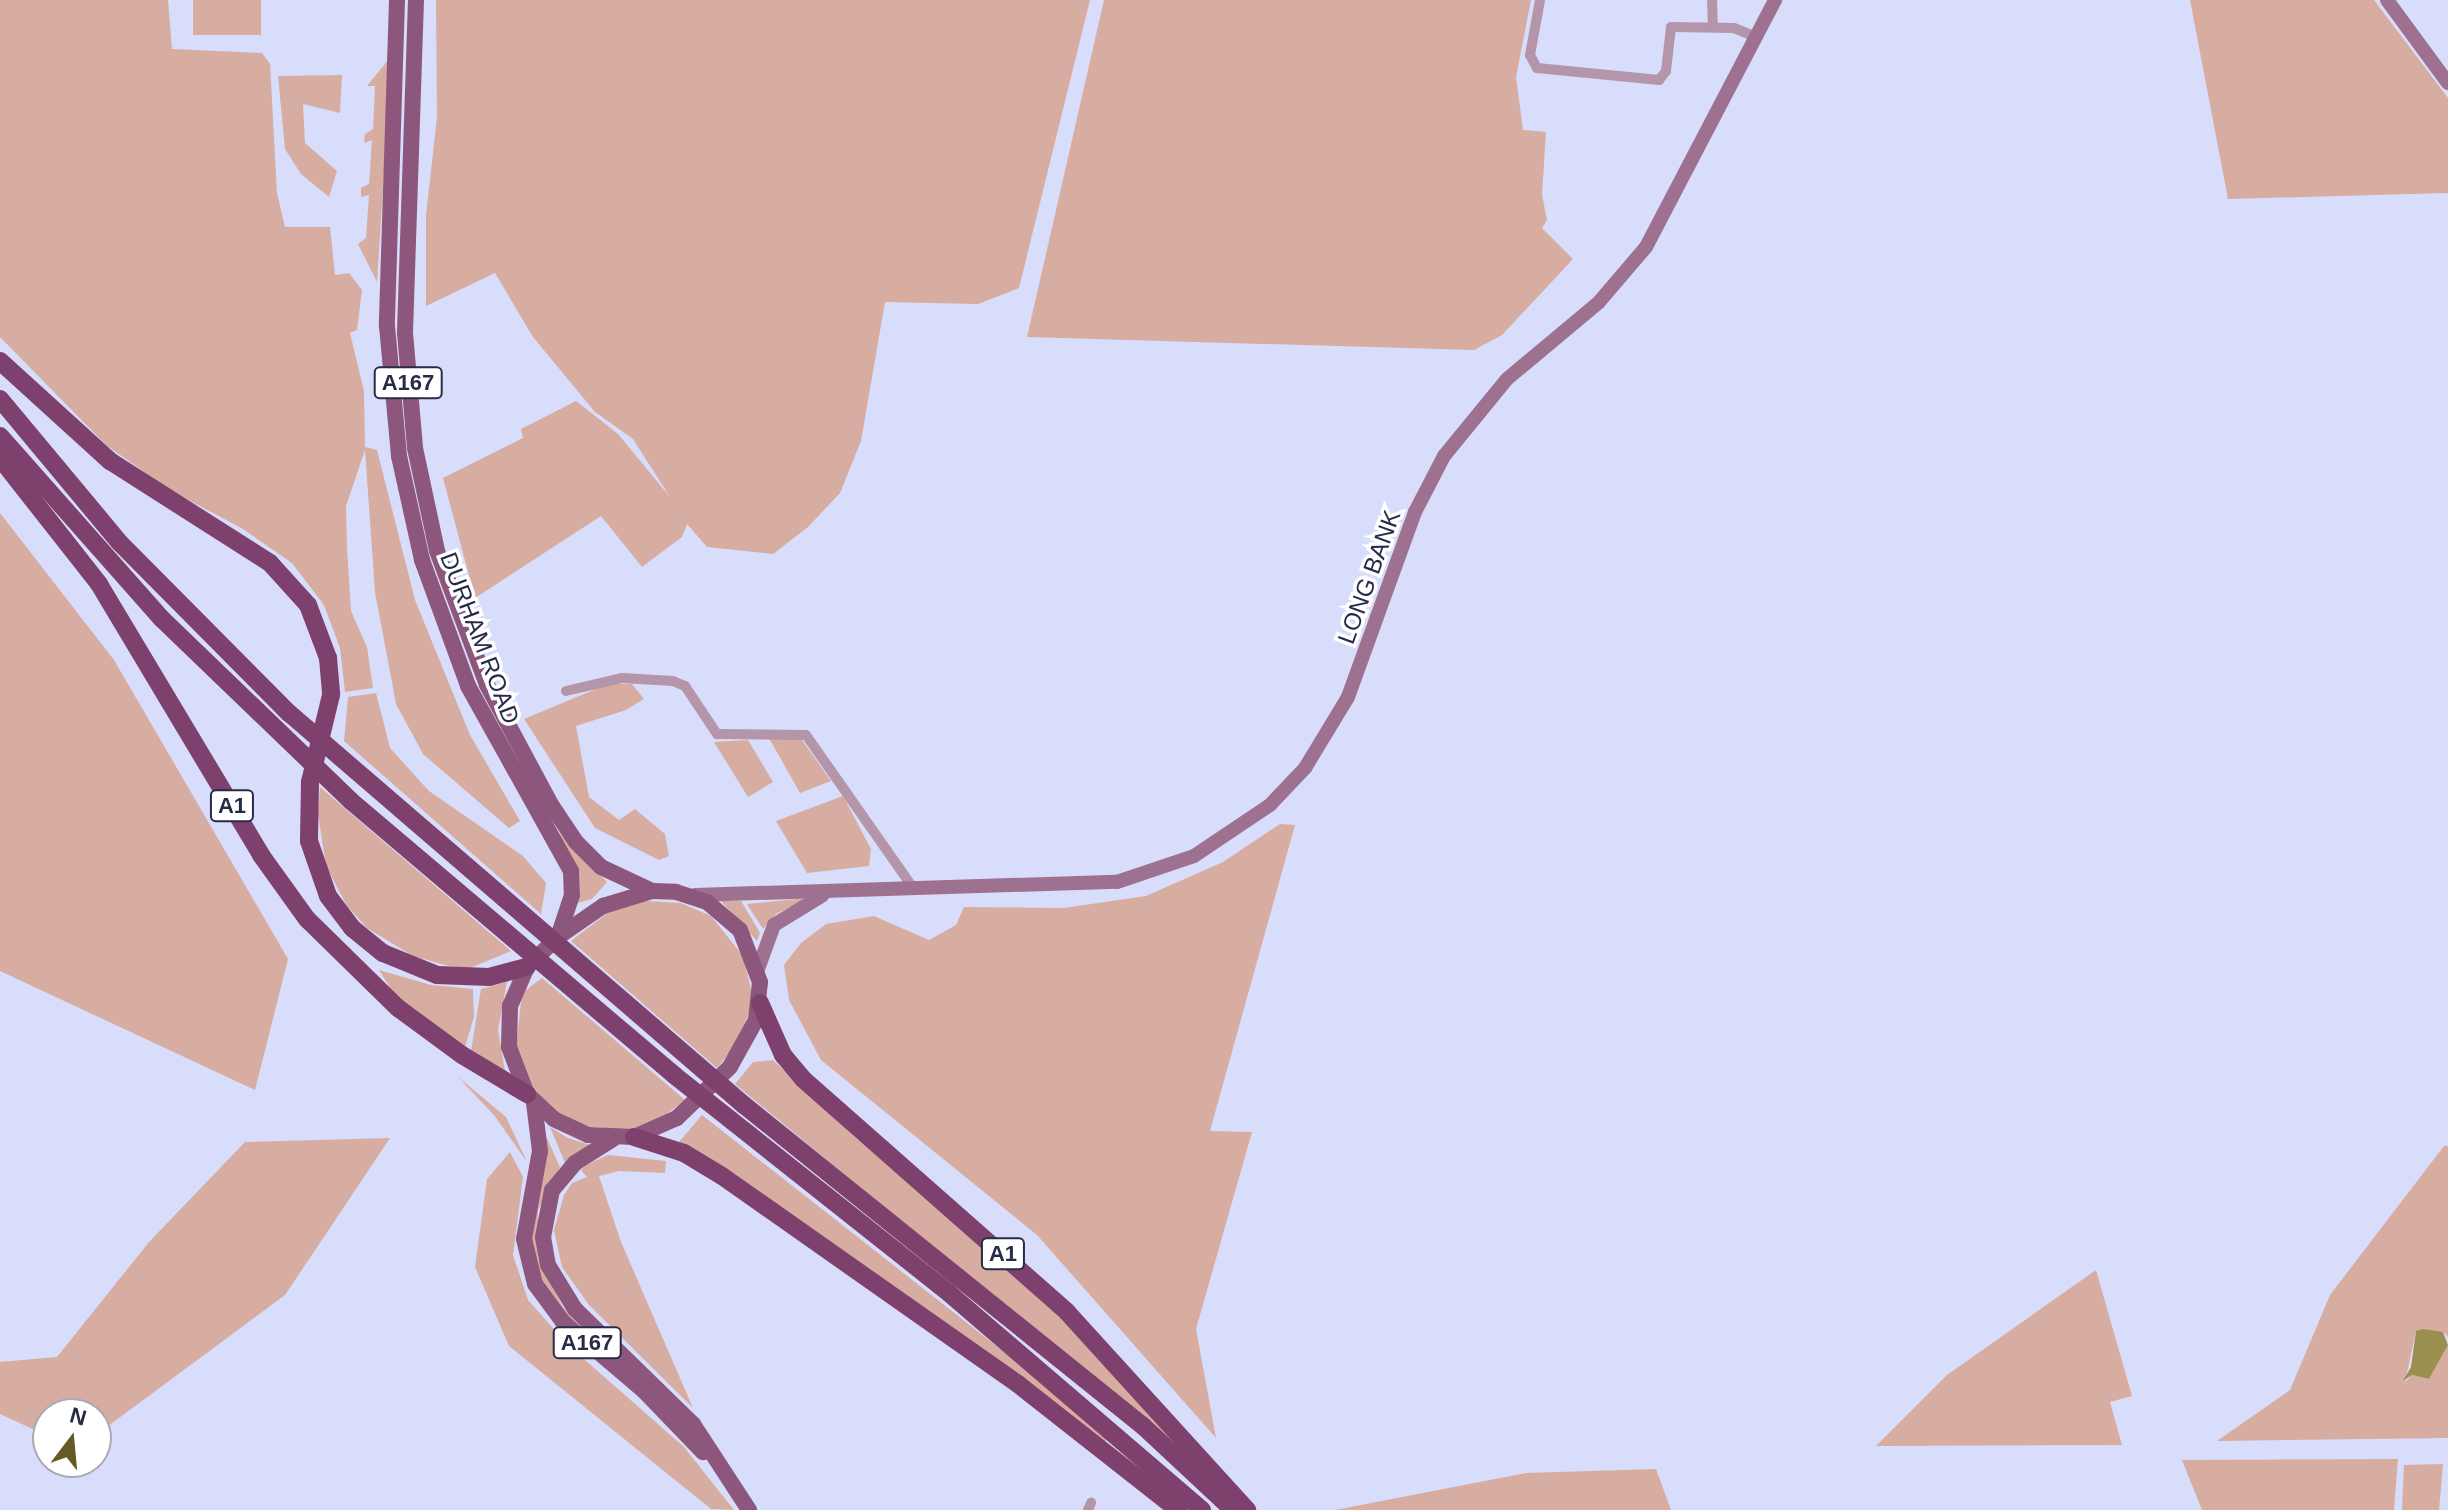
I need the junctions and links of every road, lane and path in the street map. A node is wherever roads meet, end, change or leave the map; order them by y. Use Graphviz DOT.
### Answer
graph roads {
  1 [pos="397,0"];
  2 [pos="416,0"];
  3 [pos="1540,0"];
  4 [pos="1712,0"];
  5 [pos="1775,0"];
  6 [pos="2387,0"];
  7 [pos="1713,27"];
  8 [pos="1756,37"];
  9 [pos="2448,83"];
  10 [pos="0,361"];
  11 [pos="0,399"];
  12 [pos="0,436"];
  13 [pos="0,458"];
  14 [pos="566,691"];
  15 [pos="911,885"];
  16 [pos="835,890"];
  17 [pos="652,891"];
  18 [pos="687,895"];
  19 [pos="558,937"];
  20 [pos="527,967"];
  21 [pos="758,969"];
  22 [pos="760,1003"];
  23 [pos="531,1098"];
  24 [pos="634,1137"];
  25 [pos="613,1139"];
  26 [pos="734,1485"];
  27 [pos="749,1510"];
  28 [pos="1178,1510"];
  29 [pos="1202,1510"];
  30 [pos="1233,1510"];
  31 [pos="1247,1510"];
  1 -- 19 [label="main road, DURHAM ROAD / A167"];
  2 -- 17 [label="main road, DURHAM ROAD / A167"];
  3 -- 7 [label="street"];
  4 -- 7 [label="street"];
  5 -- 8 [label="main road, LONG BANK"];
  6 -- 9 [label="main road"];
  7 -- 8 [label="street"];
  8 -- 15 [label="main road, LONG BANK"];
  10 -- 20 [label="highway"];
  11 -- 30 [label="highway, A1"];
  12 -- 29 [label="highway, A1"];
  13 -- 23 [label="highway, A1"];
  14 -- 15 [label="street"];
  15 -- 16 [label="main road, LONG BANK"];
  16 -- 18 [label="main road, LONG BANK"];
  16 -- 21 [label="main road, LONG BANK"];
  17 -- 18 [label="main road, A167"];
  17 -- 19 [label="main road, A167"];
  18 -- 21 [label="main road, A167"];
  19 -- 20 [label="main road, A167"];
  20 -- 23 [label="main road, A167"];
  21 -- 22 [label="main road, A167"];
  22 -- 24 [label="main road, A167"];
  22 -- 31 [label="highway, A1"];
  23 -- 25 [label="main road, A167"];
  23 -- 26 [label="main road, A167"];
  24 -- 25 [label="main road, A167"];
  24 -- 28 [label="highway"];
  25 -- 26 [label="main road, A167"];
  26 -- 27 [label="main road, A167"];
}
